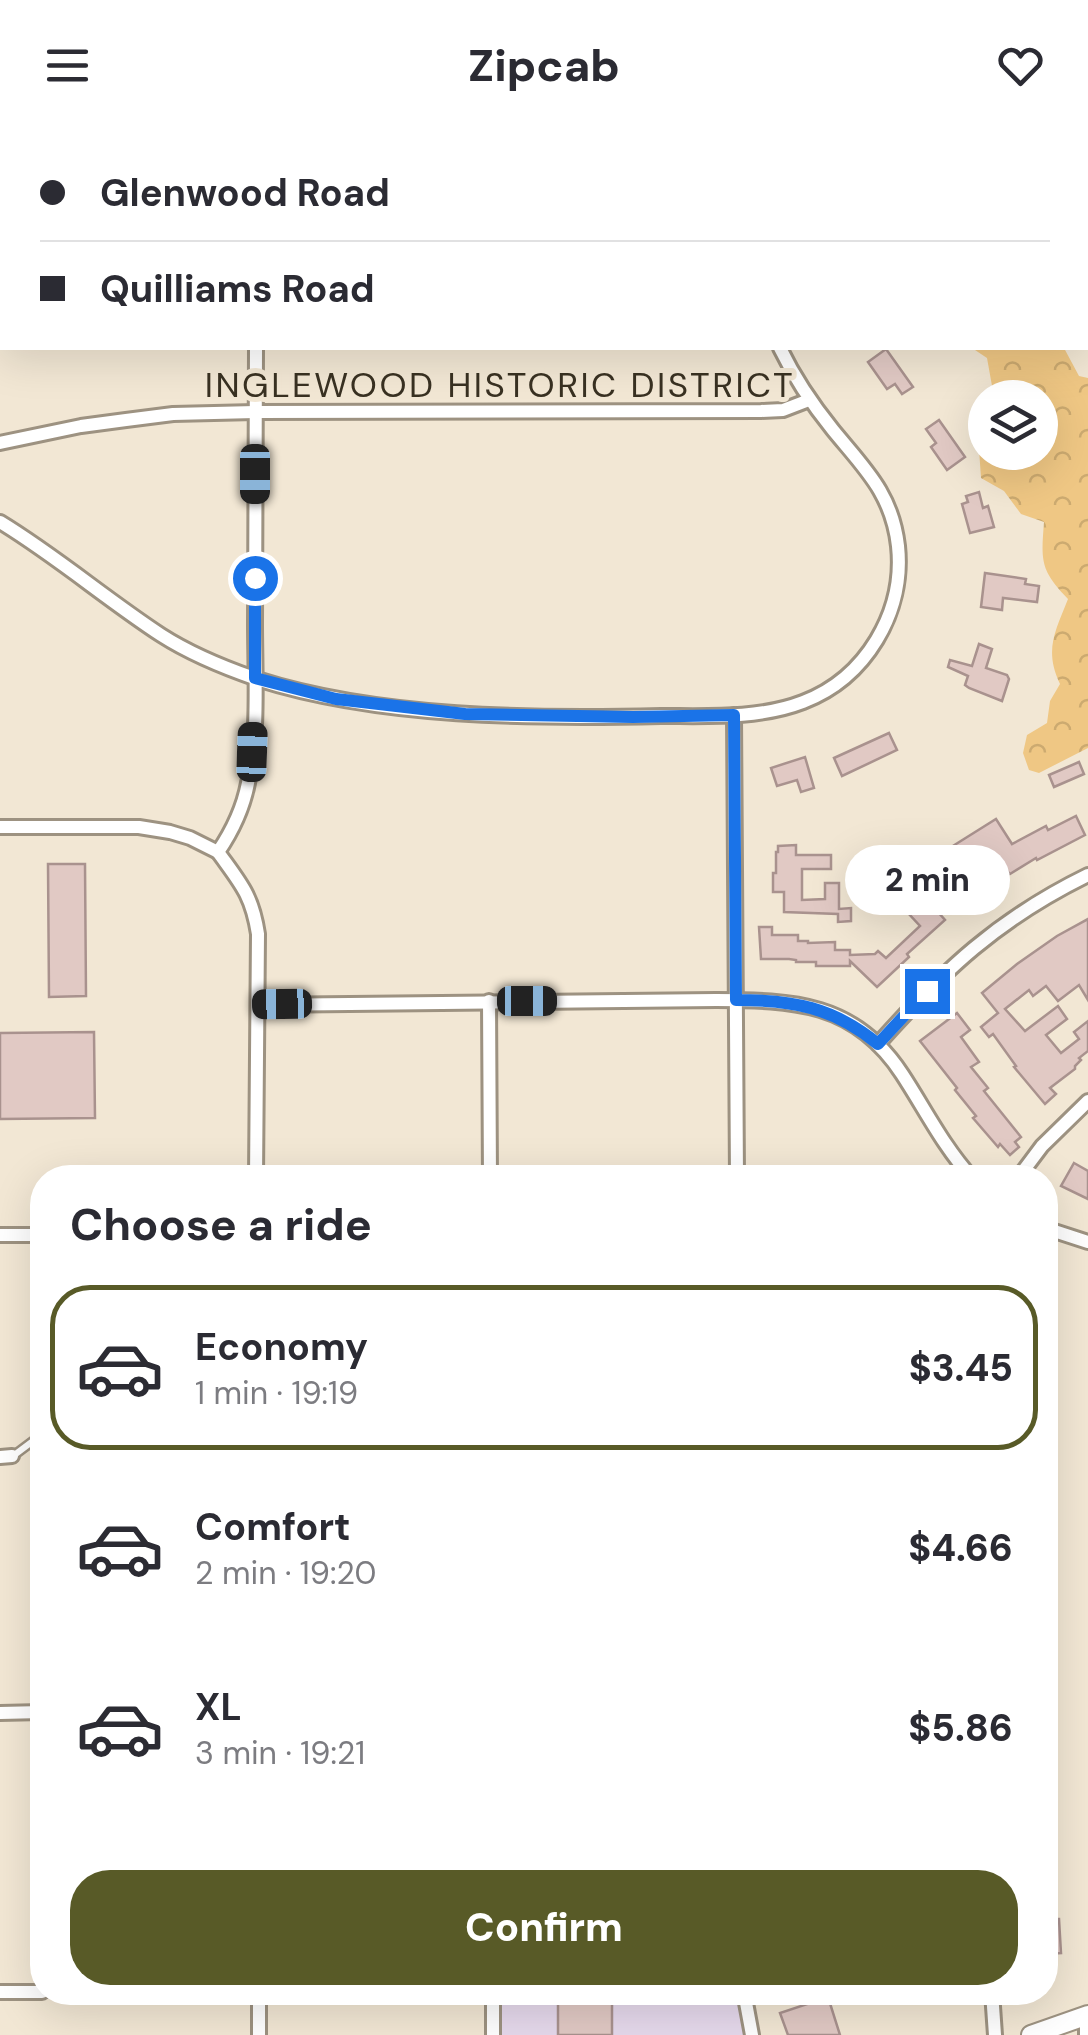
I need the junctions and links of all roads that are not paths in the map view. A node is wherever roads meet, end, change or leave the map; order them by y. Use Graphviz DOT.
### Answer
graph roads {
  1 [pos="256,350"];
  2 [pos="781,350"];
  3 [pos="809,400"];
  4 [pos="255,412"];
  5 [pos="0,443"];
  6 [pos="0,522"];
  7 [pos="255,678"];
  8 [pos="734,715"];
  9 [pos="0,828"];
  10 [pos="218,852"];
  11 [pos="1088,874"];
  12 [pos="736,1000"];
  13 [pos="489,1001"];
  14 [pos="258,1005"];
  15 [pos="878,1044"];
  16 [pos="1088,1101"];
  17 [pos="256,1165"];
  18 [pos="490,1165"];
  19 [pos="736,1165"];
  20 [pos="961,1165"];
  21 [pos="1028,1165"];
  22 [pos="1058,1232"];
  23 [pos="0,1235"];
  24 [pos="30,1235"];
  25 [pos="1088,1242"];
  26 [pos="30,1442"];
  27 [pos="6,1456"];
  28 [pos="30,1712"];
  29 [pos="0,1713"];
  30 [pos="0,1992"];
  31 [pos="30,1992"];
  32 [pos="258,2005"];
  33 [pos="493,2005"];
  34 [pos="746,2005"];
  35 [pos="993,2005"];
  36 [pos="1087,2022"];
  37 [pos="259,2035"];
  38 [pos="493,2035"];
  39 [pos="752,2035"];
  40 [pos="995,2035"];
  41 [pos="1031,2035"];
  1 -- 4 [label="street"];
  2 -- 3 [label="street"];
  3 -- 4 [label="street"];
  3 -- 8 [label="street"];
  4 -- 5 [label="street"];
  4 -- 7 [label="street"];
  6 -- 7 [label="street"];
  7 -- 8 [label="street"];
  7 -- 10 [label="street"];
  8 -- 12 [label="street"];
  9 -- 10 [label="street"];
  10 -- 14 [label="street"];
  11 -- 15 [label="street"];
  12 -- 13 [label="street"];
  12 -- 15 [label="street"];
  12 -- 19 [label="street"];
  13 -- 14 [label="street"];
  13 -- 18 [label="street"];
  14 -- 17 [label="street"];
  15 -- 20 [label="street"];
  16 -- 21 [label="street"];
  22 -- 25 [label="street"];
  23 -- 24 [label="street"];
  26 -- 27 [label="lane"];
  28 -- 29 [label="street"];
  30 -- 31 [label="street"];
  32 -- 37 [label="street"];
  33 -- 38 [label="street"];
  34 -- 39 [label="street"];
  35 -- 40 [label="street"];
  36 -- 41 [label="main road"];
}
